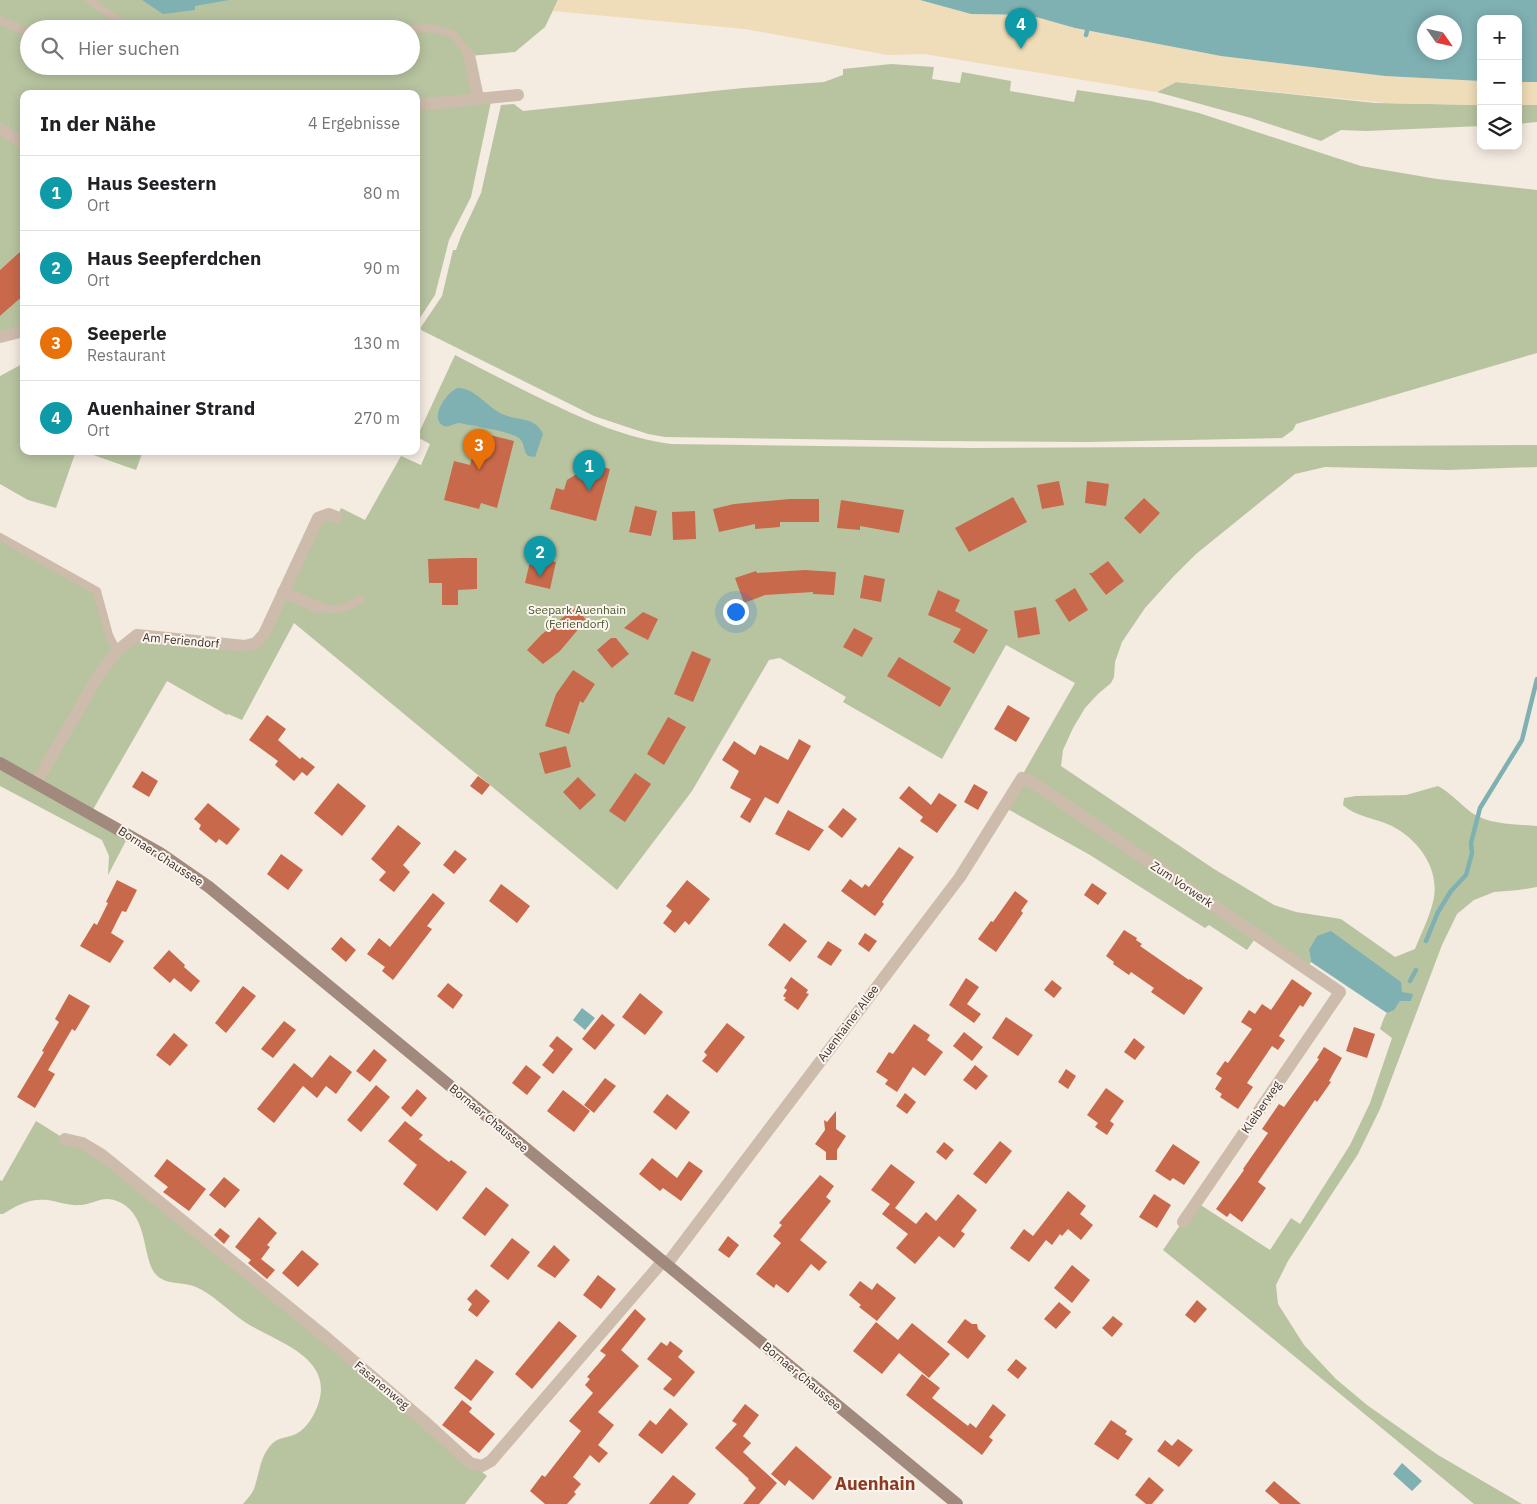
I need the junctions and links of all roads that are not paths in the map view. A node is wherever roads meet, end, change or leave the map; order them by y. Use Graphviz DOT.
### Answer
graph roads {
  1 [pos="89,0"];
  2 [pos="0,20"];
  3 [pos="119,20"];
  4 [pos="20,29"];
  5 [pos="420,29"];
  6 [pos="469,55"];
  7 [pos="518,95"];
  8 [pos="478,98"];
  9 [pos="420,104"];
  10 [pos="0,129"];
  11 [pos="20,142"];
  12 [pos="20,333"];
  13 [pos="0,337"];
  14 [pos="337,517"];
  15 [pos="0,537"];
  16 [pos="284,592"];
  17 [pos="362,599"];
  18 [pos="318,607"];
  19 [pos="116,651"];
  20 [pos="0,763"];
  21 [pos="1022,778"];
  22 [pos="36,783"];
  23 [pos="1340,992"];
  24 [pos="65,1139"];
  25 [pos="1182,1222"];
  26 [pos="665,1262"];
  27 [pos="957,1504"];
  1 -- 3 [label="lane"];
  2 -- 4 [label="lane"];
  5 -- 6 [label="lane"];
  6 -- 8 [label="street"];
  7 -- 8 [label="street"];
  8 -- 9 [label="street"];
  10 -- 11 [label="street"];
  12 -- 13 [label="street"];
  14 -- 16 [label="street, Am Feriendorf"];
  15 -- 19 [label="lane"];
  16 -- 18 [label="street"];
  16 -- 19 [label="street, Am Feriendorf"];
  17 -- 18 [label="lane"];
  19 -- 22 [label="street, Am Feriendorf"];
  20 -- 22 [label="street, Bornaer Chaussee"];
  21 -- 23 [label="street, Zum Vorwerk"];
  21 -- 26 [label="street, Auenhainer Allee"];
  22 -- 26 [label="street, Bornaer Chaussee"];
  23 -- 25 [label="street, Kleiberweg"];
  24 -- 26 [label="street, Fasanenweg"];
  26 -- 27 [label="street, Bornaer Chaussee"];
}
